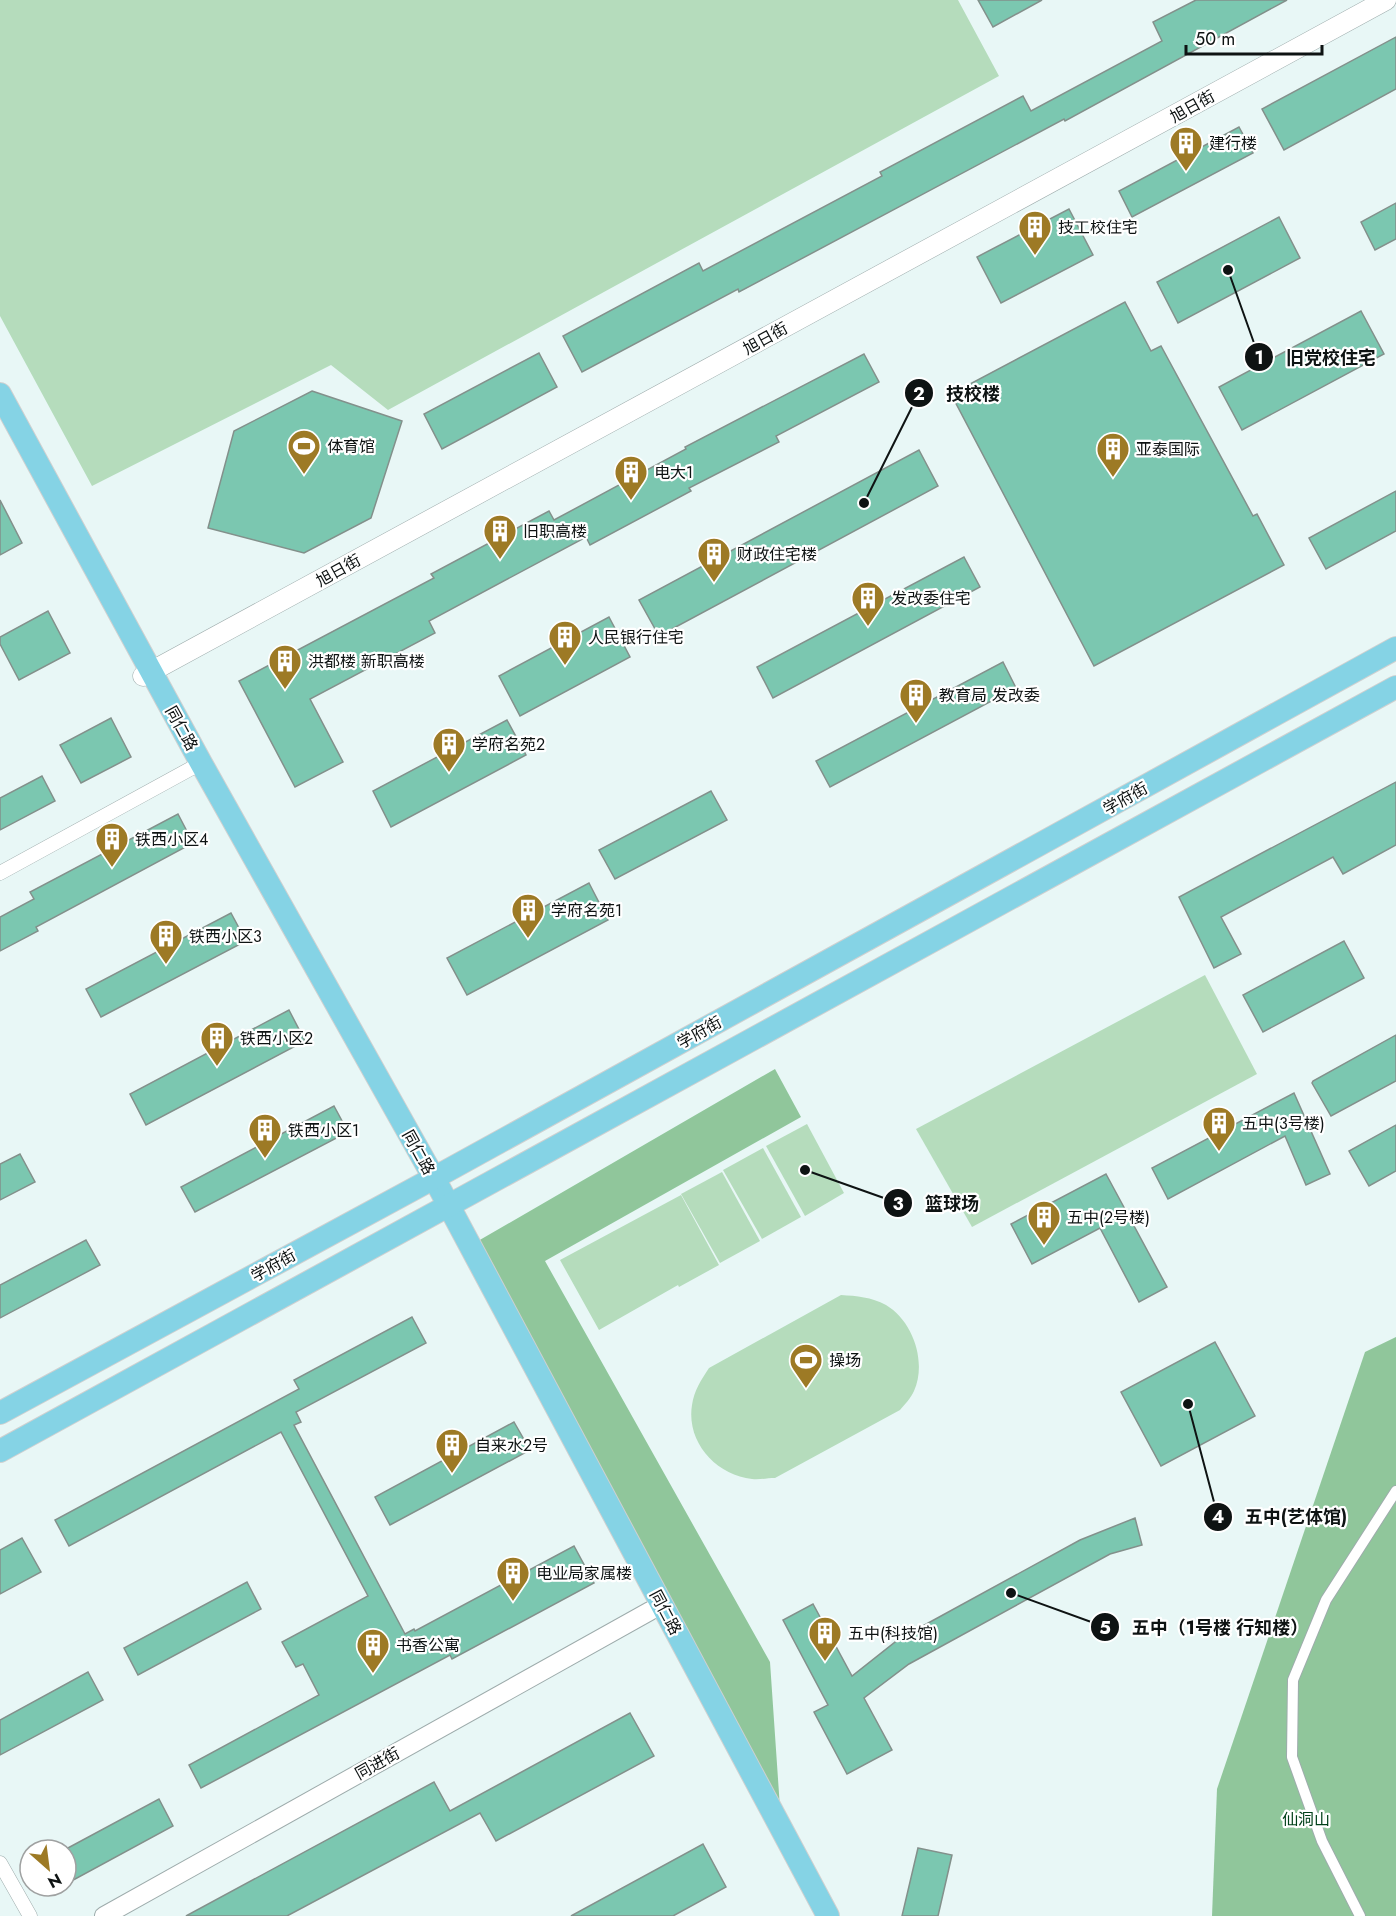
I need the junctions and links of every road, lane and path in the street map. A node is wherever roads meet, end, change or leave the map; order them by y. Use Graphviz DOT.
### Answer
graph roads {
  1 [pos="1386,0"];
  2 [pos="0,394"];
  3 [pos="0,418"];
  4 [pos="1396,648"];
  5 [pos="147,674"];
  6 [pos="1396,687"];
  7 [pos="197,765"];
  8 [pos="0,873"];
  9 [pos="428,1181"];
  10 [pos="442,1208"];
  11 [pos="0,1413"];
  12 [pos="0,1451"];
  13 [pos="1396,1491"];
  14 [pos="650,1611"];
  15 [pos="0,1863"];
  16 [pos="30,1916"];
  17 [pos="105,1916"];
  18 [pos="815,1916"];
  19 [pos="828,1916"];
  20 [pos="1360,1916"];
  1 -- 5 [label="main road, 旭日街"];
  2 -- 5 [label="main road, 同仁路"];
  3 -- 5 [label="main road, 同仁路"];
  4 -- 9 [label="main road, 学府街"];
  5 -- 7 [label="main road, 同仁路"];
  6 -- 10 [label="main road, 学府街"];
  7 -- 8 [label="street"];
  7 -- 9 [label="main road, 同仁路"];
  9 -- 10 [label="main road, 同仁路"];
  9 -- 11 [label="main road, 学府街"];
  10 -- 12 [label="main road, 学府街"];
  10 -- 14 [label="main road, 同仁路"];
  10 -- 19 [label="main road, 同仁路"];
  13 -- 20 [label="street"];
  14 -- 17 [label="street, 同进街"];
  14 -- 18 [label="main road, 同仁路"];
  15 -- 16 [label="street"];
}
